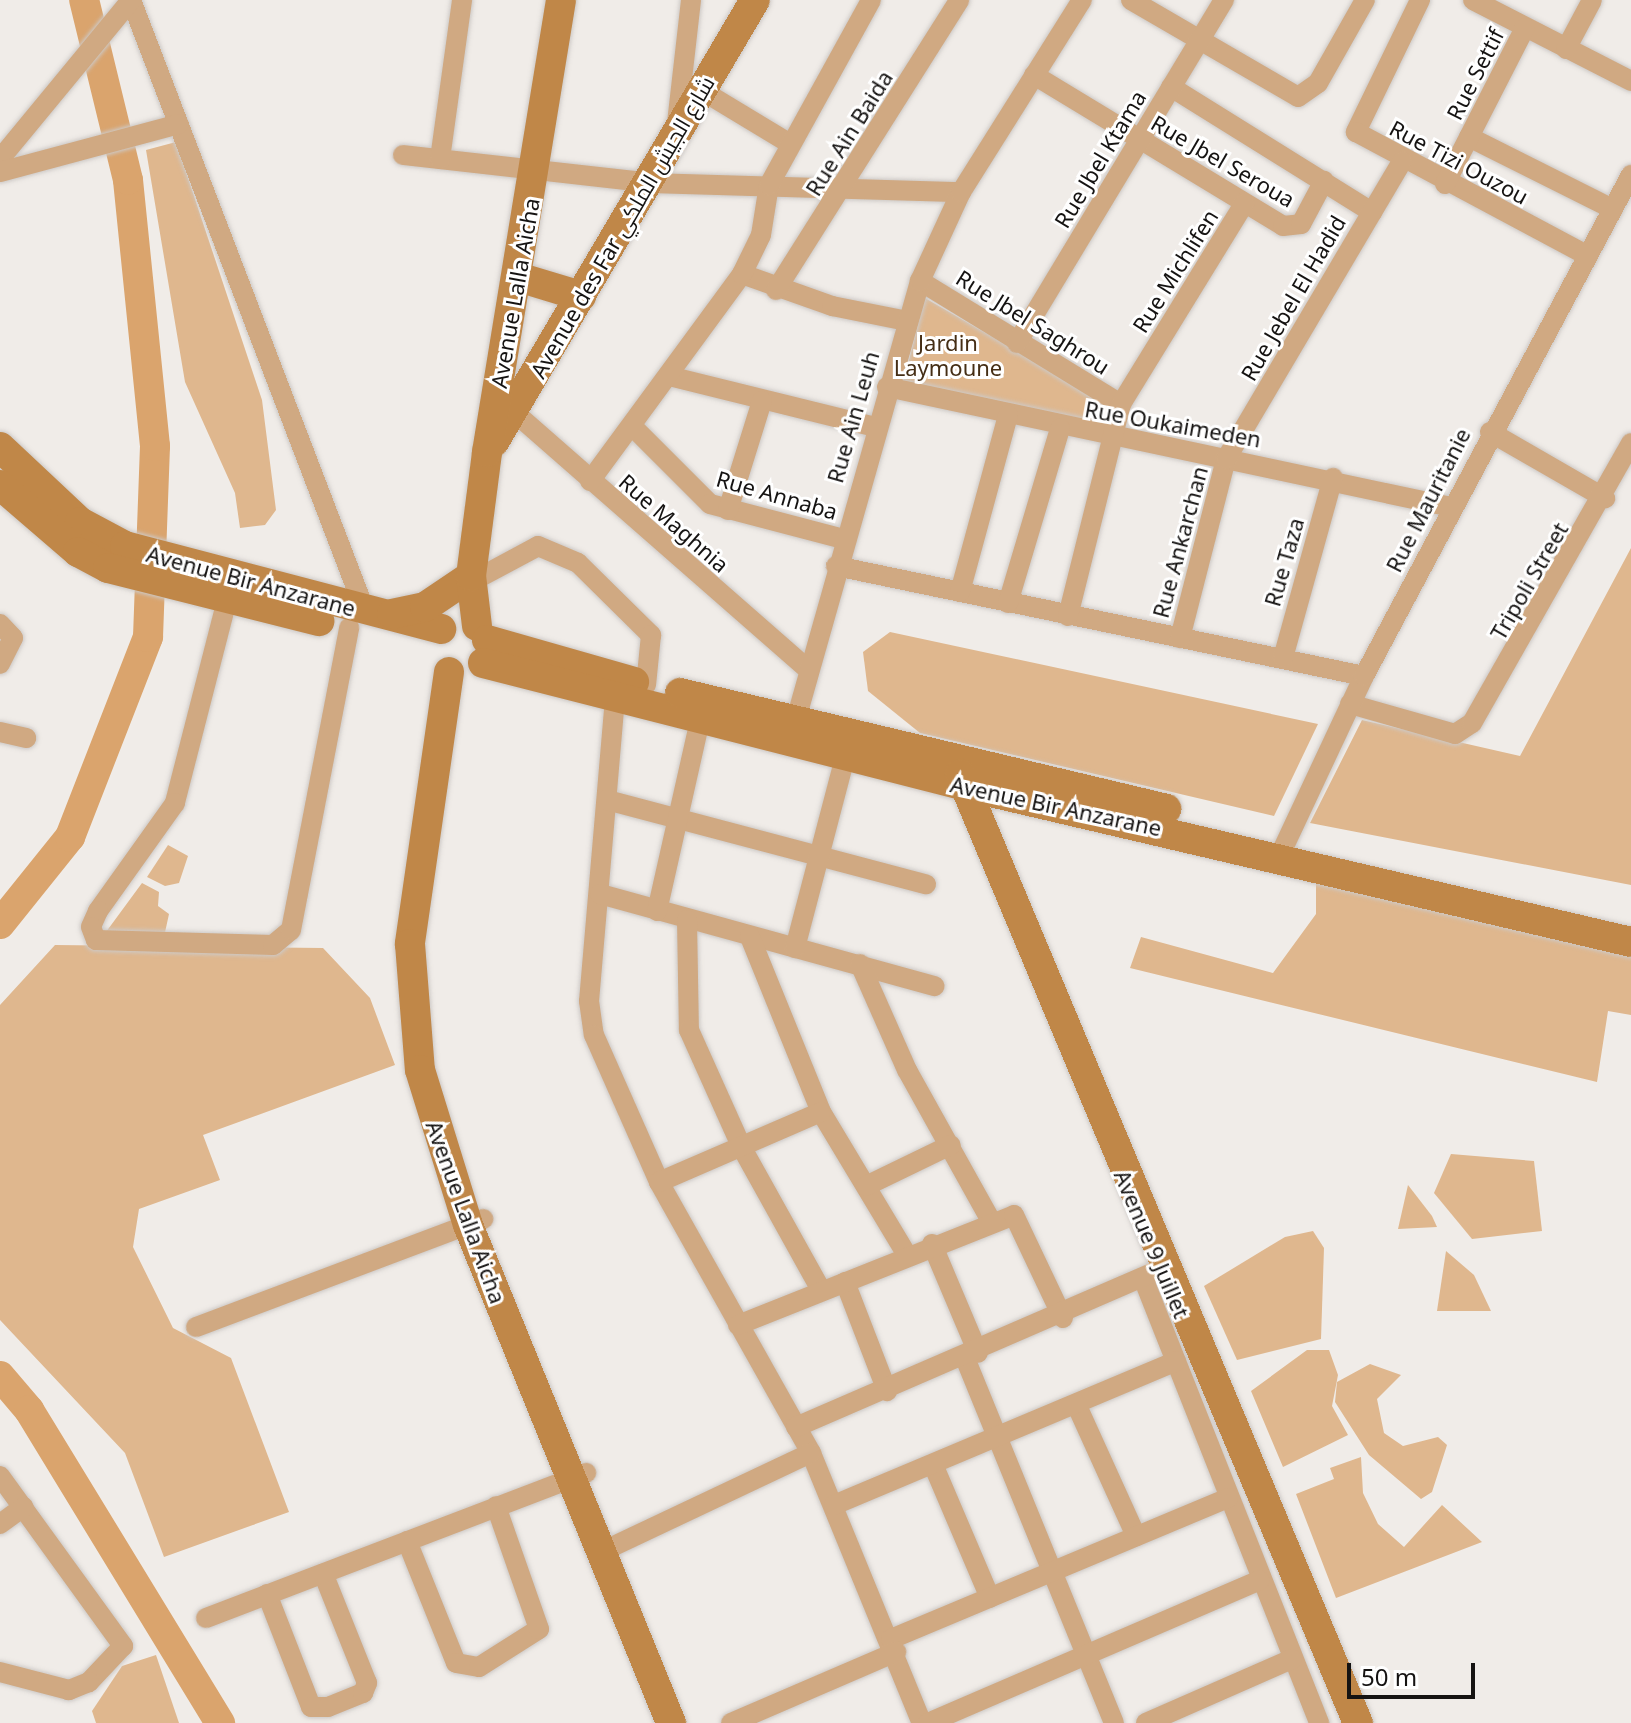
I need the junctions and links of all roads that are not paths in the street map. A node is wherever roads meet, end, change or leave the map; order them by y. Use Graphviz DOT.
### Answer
graph roads {
  1 [pos="462,0"];
  2 [pos="561,0"];
  3 [pos="691,0"];
  4 [pos="755,0"];
  5 [pos="871,0"];
  6 [pos="959,0"];
  7 [pos="1082,0"];
  8 [pos="1131,0"];
  9 [pos="1224,0"];
  10 [pos="1365,0"];
  11 [pos="1420,0"];
  12 [pos="1473,0"];
  13 [pos="1592,0"];
  14 [pos="128,4"];
  15 [pos="1525,28"];
  16 [pos="1199,41"];
  17 [pos="1566,49"];
  18 [pos="1034,75"];
  19 [pos="1631,81"];
  20 [pos="1171,87"];
  21 [pos="701,90"];
  22 [pos="179,124"];
  23 [pos="676,133"];
  24 [pos="1469,137"];
  25 [pos="1139,140"];
  26 [pos="789,143"];
  27 [pos="403,155"];
  28 [pos="0,159"];
  29 [pos="440,159"];
  30 [pos="1402,161"];
  31 [pos="536,169"];
  32 [pos="0,172"];
  33 [pos="1630,179"];
  34 [pos="1324,181"];
  35 [pos="651,183"];
  36 [pos="1445,184"];
  37 [pos="769,185"];
  38 [pos="846,186"];
  39 [pos="961,192"];
  40 [pos="1244,204"];
  41 [pos="1613,209"];
  42 [pos="1372,212"];
  43 [pos="1588,256"];
  44 [pos="742,274"];
  45 [pos="518,277"];
  46 [pos="920,281"];
  47 [pos="776,290"];
  48 [pos="581,296"];
  49 [pos="907,321"];
  50 [pos="1017,343"];
  51 [pos="669,376"];
  52 [pos="887,387"];
  53 [pos="762,401"];
  54 [pos="1121,404"];
  55 [pos="514,412"];
  56 [pos="1008,415"];
  57 [pos="632,426"];
  58 [pos="875,427"];
  59 [pos="1060,429"];
  60 [pos="1490,432"];
  61 [pos="1118,436"];
  62 [pos="1631,443"];
  63 [pos="0,447"];
  64 [pos="487,452"];
  65 [pos="1226,459"];
  66 [pos="1333,478"];
  67 [pos="590,481"];
  68 [pos="0,485"];
  69 [pos="1605,498"];
  70 [pos="1451,507"];
  71 [pos="728,510"];
  72 [pos="843,539"];
  73 [pos="127,561"];
  74 [pos="836,566"];
  75 [pos="350,577"];
  76 [pos="184,578"];
  77 [pos="471,581"];
  78 [pos="960,592"];
  79 [pos="227,600"];
  80 [pos="325,601"];
  81 [pos="1008,603"];
  82 [pos="1068,616"];
  83 [pos="363,618"];
  84 [pos="0,624"];
  85 [pos="1180,638"];
  86 [pos="462,647"];
  87 [pos="1283,658"];
  88 [pos="0,664"];
  89 [pos="805,667"];
  90 [pos="1364,676"];
  91 [pos="646,685"];
  92 [pos="615,698"];
  93 [pos="1350,704"];
  94 [pos="700,720"];
  95 [pos="0,732"];
  96 [pos="793,732"];
  97 [pos="26,738"];
  98 [pos="845,757"];
  99 [pos="960,774"];
  100 [pos="607,800"];
  101 [pos="680,820"];
  102 [pos="1284,846"];
  103 [pos="820,854"];
  104 [pos="926,884"];
  105 [pos="600,894"];
  106 [pos="657,911"];
  107 [pos="687,920"];
  108 [pos="1631,922"];
  109 [pos="750,937"];
  110 [pos="1631,942"];
  111 [pos="795,948"];
  112 [pos="860,964"];
  113 [pos="935,986"];
  114 [pos="821,1112"];
  115 [pos="951,1145"];
  116 [pos="742,1148"];
  117 [pos="659,1182"];
  118 [pos="866,1186"];
  119 [pos="991,1221"];
  120 [pos="475,1222"];
  121 [pos="932,1244"];
  122 [pos="907,1255"];
  123 [pos="1152,1273"];
  124 [pos="845,1282"];
  125 [pos="821,1290"];
  126 [pos="1063,1318"];
  127 [pos="738,1325"];
  128 [pos="196,1327"];
  129 [pos="972,1356"];
  130 [pos="1176,1361"];
  131 [pos="887,1391"];
  132 [pos="1077,1406"];
  133 [pos="796,1427"];
  134 [pos="997,1439"];
  135 [pos="811,1453"];
  136 [pos="935,1469"];
  137 [pos="0,1476"];
  138 [pos="578,1476"];
  139 [pos="1228,1498"];
  140 [pos="834,1505"];
  141 [pos="496,1506"];
  142 [pos="23,1507"];
  143 [pos="0,1524"];
  144 [pos="1136,1536"];
  145 [pos="407,1541"];
  146 [pos="609,1548"];
  147 [pos="323,1573"];
  148 [pos="1051,1574"];
  149 [pos="1260,1580"];
  150 [pos="267,1594"];
  151 [pos="990,1598"];
  152 [pos="206,1618"];
  153 [pos="893,1646"];
  154 [pos="1085,1656"];
  155 [pos="1292,1659"];
  156 [pos="0,1672"];
  157 [pos="671,1723"];
  158 [pos="692,1723"];
  159 [pos="731,1723"];
  160 [pos="922,1723"];
  161 [pos="928,1723"];
  162 [pos="1114,1723"];
  163 [pos="1146,1723"];
  164 [pos="1319,1723"];
  165 [pos="1358,1723"];
  1 -- 29 [label="street"];
  2 -- 31 [label="street, Avenue Lalla Aicha"];
  3 -- 23 [label="street"];
  4 -- 21 [label="street, Avenue des Far شارع الجيش الملكي"];
  5 -- 26 [label="street"];
  6 -- 38 [label="street, Rue Ain Baida"];
  7 -- 18 [label="street, Rue Ain Leuh"];
  8 -- 16 [label="street"];
  9 -- 16 [label="street, Rue Jbel Ktama"];
  10 -- 16 [label="street"];
  11 -- 30 [label="street, Rue Tizi Ouzou"];
  12 -- 15 [label="street"];
  13 -- 17 [label="street"];
  14 -- 22 [label="street"];
  14 -- 28 [label="street"];
  15 -- 17 [label="street"];
  15 -- 24 [label="street, Rue Settif"];
  16 -- 20 [label="street, Rue Jbel Ktama"];
  17 -- 19 [label="street"];
  18 -- 25 [label="street, Rue Jbel Seroua"];
  18 -- 39 [label="street, Rue Ain Leuh"];
  20 -- 25 [label="street, Rue Jbel Ktama"];
  20 -- 34 [label="street"];
  21 -- 23 [label="street, Avenue des Far شارع الجيش الملكي"];
  21 -- 26 [label="street"];
  22 -- 32 [label="street"];
  22 -- 75 [label="street"];
  23 -- 35 [label="street, Avenue des Far شارع الجيش الملكي"];
  24 -- 36 [label="street, Rue Settif"];
  24 -- 41 [label="street"];
  25 -- 40 [label="street, Rue Jbel Seroua"];
  25 -- 50 [label="street, Rue Jbel Ktama"];
  26 -- 37 [label="street"];
  27 -- 29 [label="street"];
  29 -- 31 [label="street"];
  30 -- 36 [label="street, Rue Tizi Ouzou"];
  30 -- 42 [label="street, Rue Jebel El Hadid"];
  31 -- 35 [label="street"];
  31 -- 45 [label="street, Avenue Lalla Aicha"];
  33 -- 41 [label="street, Rue Mauritanie"];
  34 -- 40 [label="street, Rue Jbel Seroua"];
  34 -- 42 [label="street"];
  35 -- 37 [label="street"];
  35 -- 48 [label="street, Avenue des Far شارع الجيش الملكي"];
  36 -- 43 [label="street, Rue Tizi Ouzou"];
  37 -- 38 [label="street"];
  37 -- 44 [label="street"];
  38 -- 39 [label="street"];
  38 -- 47 [label="street, Rue Ain Baida"];
  39 -- 46 [label="street, Rue Ain Leuh"];
  40 -- 54 [label="street, Rue Michlifen"];
  41 -- 43 [label="street, Rue Mauritanie"];
  42 -- 65 [label="street, Rue Jebel El Hadid"];
  43 -- 60 [label="street, Rue Mauritanie"];
  44 -- 47 [label="street"];
  44 -- 51 [label="street"];
  45 -- 48 [label="street"];
  45 -- 64 [label="street, Avenue Lalla Aicha"];
  46 -- 49 [label="street, Rue Ain Leuh"];
  46 -- 50 [label="street, Rue Jbel Saghrou"];
  47 -- 49 [label="street"];
  48 -- 55 [label="street, Avenue des Far شارع الجيش الملكي"];
  49 -- 52 [label="street, Rue Ain Leuh"];
  50 -- 54 [label="street, Rue Jbel Saghrou"];
  51 -- 53 [label="street"];
  51 -- 57 [label="street"];
  52 -- 56 [label="street, Rue Oukaimeden"];
  52 -- 58 [label="street, Rue Ain Leuh"];
  53 -- 58 [label="street"];
  53 -- 71 [label="street"];
  54 -- 61 [label="street"];
  55 -- 64 [label="street, Avenue des Far شارع الجيش الملكي"];
  55 -- 67 [label="street, Rue Maghnia"];
  56 -- 59 [label="street, Rue Oukaimeden"];
  56 -- 78 [label="street"];
  57 -- 67 [label="street"];
  57 -- 71 [label="street, Rue Annaba"];
  58 -- 72 [label="street, Rue Ain Leuh"];
  59 -- 61 [label="street, Rue Oukaimeden"];
  59 -- 81 [label="street"];
  60 -- 69 [label="street"];
  60 -- 70 [label="street, Rue Mauritanie"];
  61 -- 65 [label="street, Rue Oukaimeden"];
  61 -- 82 [label="street"];
  62 -- 69 [label="street, Tripoli Street"];
  63 -- 73 [label="street, Avenue Bir Anzarane"];
  64 -- 77 [label="street, Avenue Lalla Aicha"];
  65 -- 66 [label="street, Rue Oukaimeden"];
  65 -- 85 [label="street, Rue Ankarchan"];
  66 -- 70 [label="street, Rue Oukaimeden"];
  66 -- 87 [label="street, Rue Taza"];
  67 -- 89 [label="street, Rue Maghnia"];
  68 -- 73 [label="street, Avenue Bir Anzarane"];
  69 -- 93 [label="street, Tripoli Street"];
  70 -- 90 [label="street, Rue Mauritanie"];
  71 -- 72 [label="street, Rue Annaba"];
  72 -- 74 [label="street, Rue Ain Leuh"];
  73 -- 76 [label="street, Avenue Bir Anzarane"];
  74 -- 78 [label="street"];
  74 -- 89 [label="street, Rue Ain Leuh"];
  75 -- 80 [label="street"];
  75 -- 83 [label="street"];
  76 -- 79 [label="street, Avenue Bir Anzarane"];
  76 -- 80 [label="street, Avenue Bir Anzarane"];
  77 -- 83 [label="street"];
  77 -- 86 [label="street, Avenue Lalla Aicha"];
  77 -- 91 [label="street"];
  78 -- 81 [label="street"];
  79 -- 83 [label="street, Avenue Bir Anzarane"];
  79 -- 83 [label="street"];
  80 -- 83 [label="street, Avenue Bir Anzarane"];
  81 -- 82 [label="street"];
  82 -- 85 [label="street"];
  83 -- 86 [label="street, Avenue Bir Anzarane"];
  84 -- 88 [label="street"];
  85 -- 87 [label="street"];
  86 -- 91 [label="street, Avenue Bir Anzarane"];
  86 -- 92 [label="street, Avenue Bir Anzarane"];
  86 -- 120 [label="street, Avenue Lalla Aicha"];
  87 -- 90 [label="street"];
  89 -- 96 [label="street, Rue Ain Leuh"];
  90 -- 93 [label="street, Rue Mauritanie"];
  91 -- 96 [label="street, Avenue Bir Anzarane"];
  92 -- 94 [label="street, Avenue Bir Anzarane"];
  92 -- 100 [label="street"];
  93 -- 102 [label="street, Rue Mauritanie"];
  94 -- 96 [label="street, Avenue Bir Anzarane"];
  94 -- 101 [label="street"];
  95 -- 97 [label="street"];
  96 -- 98 [label="street, Avenue Bir Anzarane"];
  96 -- 99 [label="street, Avenue Bir Anzarane"];
  98 -- 99 [label="street, Avenue Bir Anzarane"];
  98 -- 103 [label="street"];
  99 -- 102 [label="street, Avenue Bir Anzarane"];
  99 -- 123 [label="street, Avenue 9 Juillet"];
  100 -- 101 [label="street"];
  100 -- 105 [label="street"];
  101 -- 103 [label="street"];
  101 -- 106 [label="street"];
  102 -- 108 [label="street, Avenue Bir Anzarane"];
  102 -- 110 [label="street, Avenue Bir Anzarane"];
  103 -- 104 [label="street"];
  103 -- 111 [label="street"];
  105 -- 106 [label="street"];
  105 -- 117 [label="street"];
  106 -- 107 [label="street"];
  107 -- 109 [label="street"];
  107 -- 116 [label="street"];
  109 -- 111 [label="street"];
  109 -- 114 [label="street"];
  111 -- 112 [label="street"];
  112 -- 113 [label="street"];
  112 -- 115 [label="street"];
  114 -- 116 [label="street"];
  114 -- 118 [label="street"];
  115 -- 118 [label="street"];
  115 -- 119 [label="street"];
  116 -- 117 [label="street"];
  116 -- 125 [label="street"];
  117 -- 127 [label="street"];
  118 -- 122 [label="street"];
  119 -- 121 [label="street"];
  119 -- 126 [label="street"];
  120 -- 128 [label="street"];
  120 -- 138 [label="street, Avenue Lalla Aicha"];
  121 -- 122 [label="street"];
  121 -- 129 [label="street"];
  122 -- 124 [label="street"];
  123 -- 126 [label="street"];
  123 -- 130 [label="street"];
  123 -- 165 [label="street, Avenue 9 Juillet"];
  124 -- 125 [label="street"];
  124 -- 131 [label="street"];
  125 -- 127 [label="street"];
  126 -- 129 [label="street"];
  127 -- 133 [label="street"];
  129 -- 131 [label="street"];
  129 -- 134 [label="street"];
  130 -- 132 [label="street"];
  130 -- 139 [label="street"];
  131 -- 133 [label="street"];
  132 -- 134 [label="street"];
  132 -- 144 [label="street"];
  133 -- 135 [label="street"];
  134 -- 136 [label="street"];
  134 -- 148 [label="street"];
  135 -- 140 [label="street"];
  135 -- 146 [label="street"];
  136 -- 140 [label="street"];
  136 -- 151 [label="street"];
  137 -- 142 [label="street"];
  138 -- 141 [label="street"];
  138 -- 146 [label="street, Avenue Lalla Aicha"];
  139 -- 144 [label="street"];
  139 -- 149 [label="street"];
  140 -- 153 [label="street"];
  141 -- 145 [label="street"];
  141 -- 145 [label="street"];
  142 -- 143 [label="street"];
  142 -- 156 [label="street"];
  144 -- 148 [label="street"];
  145 -- 147 [label="street"];
  146 -- 157 [label="street, Avenue Lalla Aicha"];
  146 -- 158 [label="street, Avenue Lalla Aicha"];
  147 -- 150 [label="street"];
  147 -- 150 [label="street"];
  148 -- 151 [label="street"];
  148 -- 154 [label="street"];
  149 -- 154 [label="street"];
  149 -- 155 [label="street"];
  150 -- 152 [label="street"];
  151 -- 153 [label="street"];
  153 -- 159 [label="street"];
  153 -- 160 [label="street"];
  154 -- 161 [label="street"];
  154 -- 162 [label="street"];
  155 -- 163 [label="street"];
  155 -- 164 [label="street"];
}
